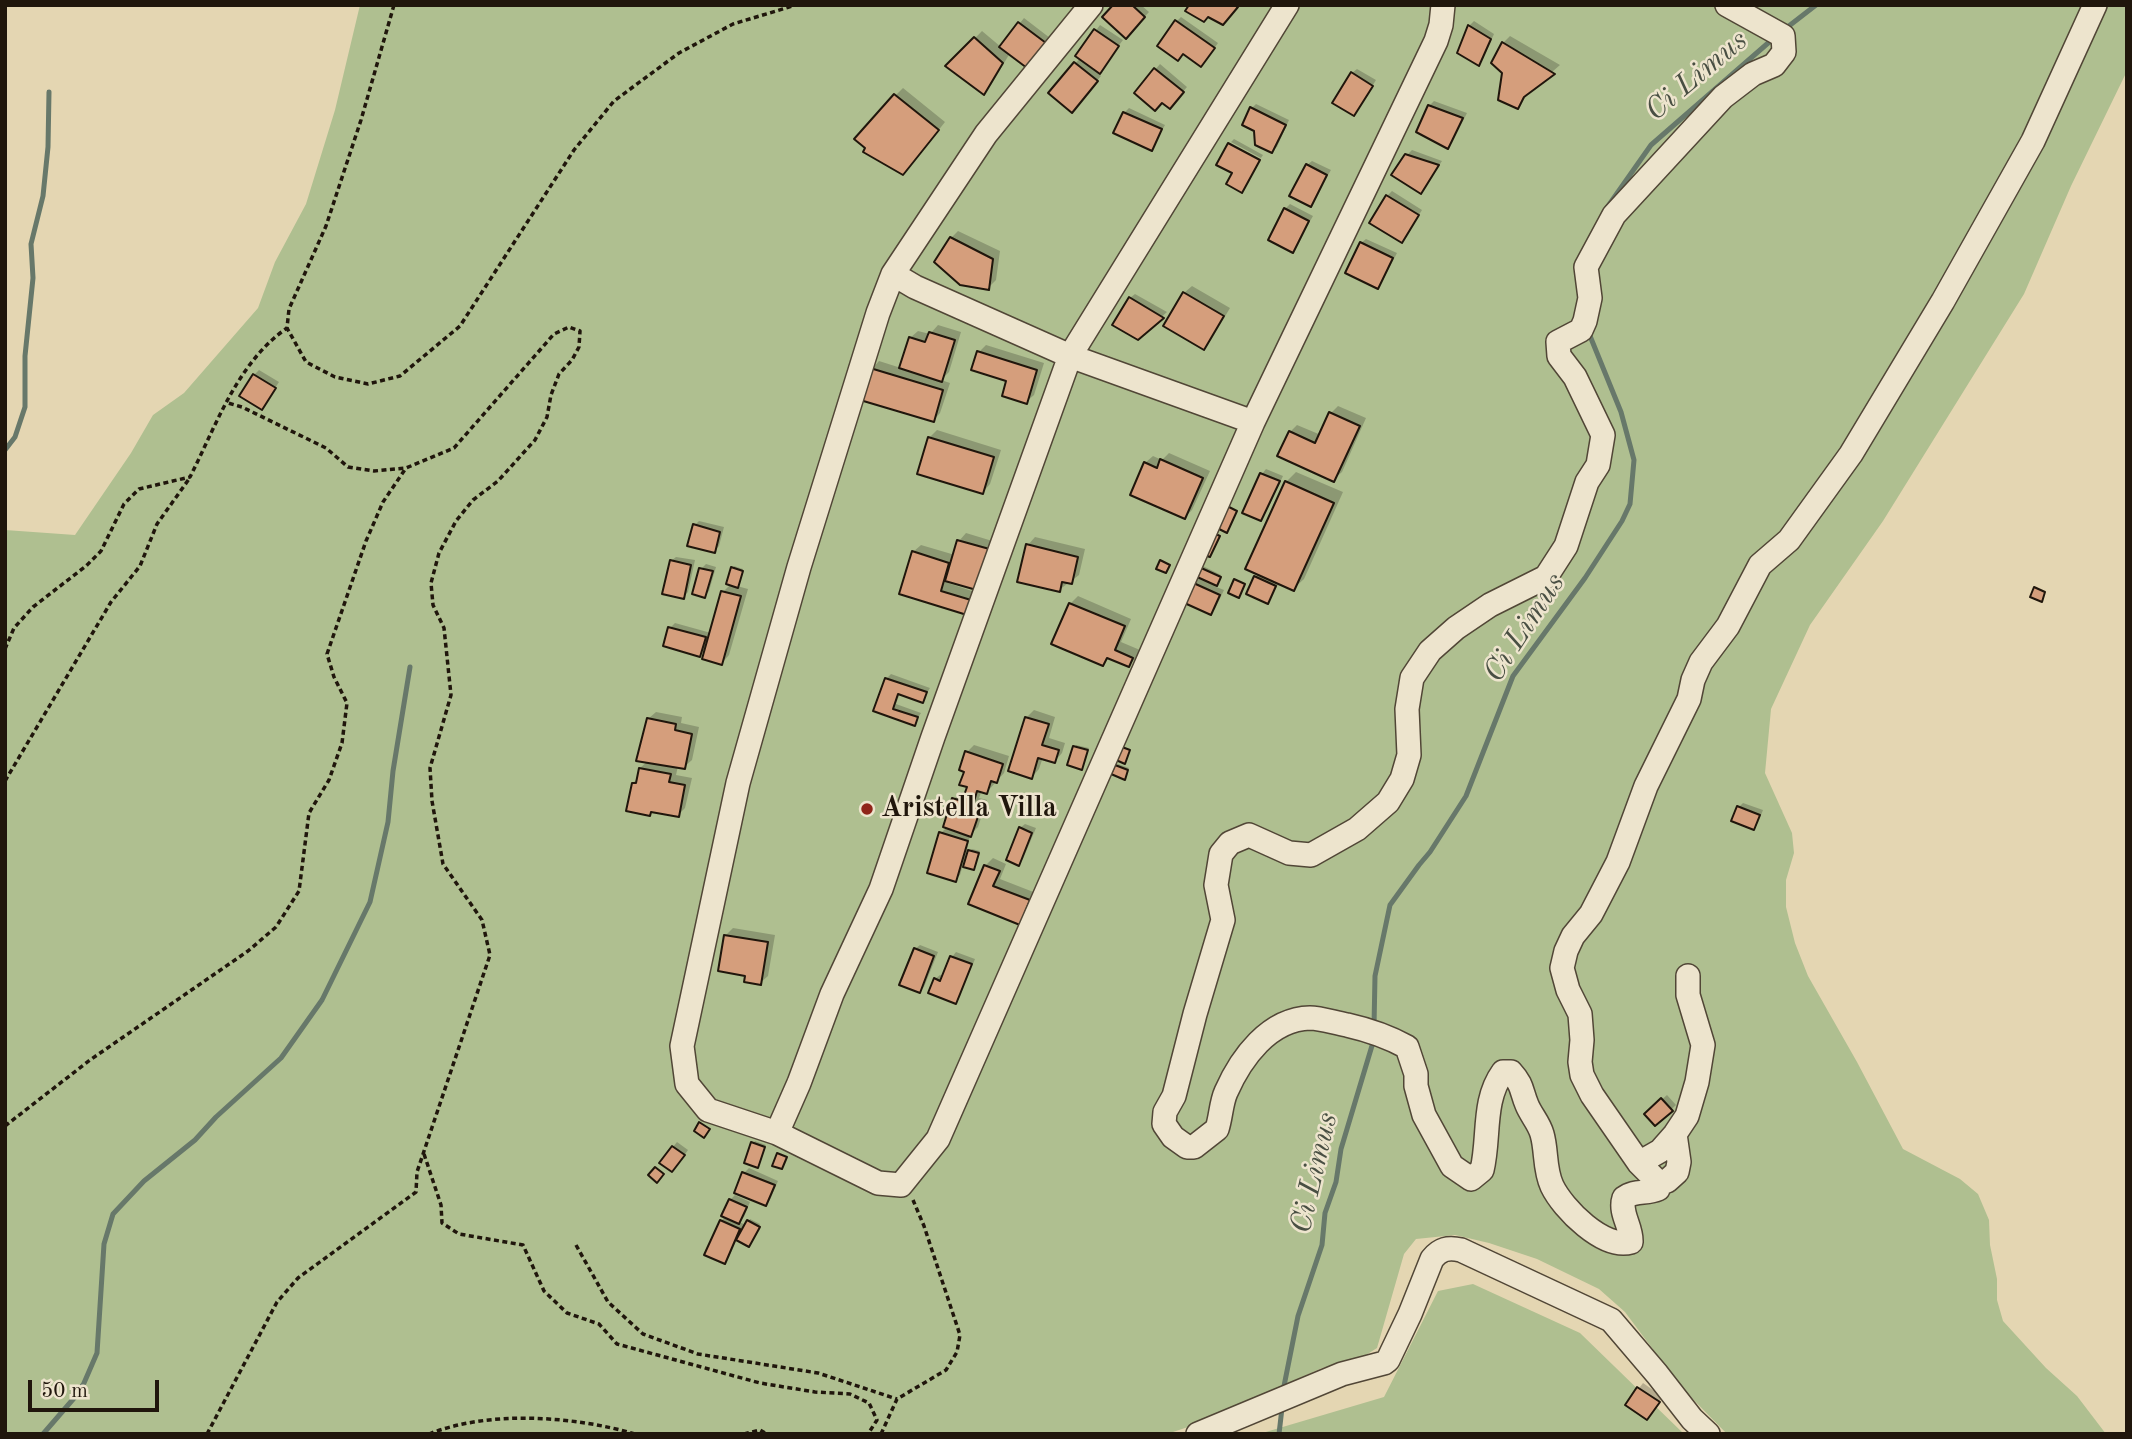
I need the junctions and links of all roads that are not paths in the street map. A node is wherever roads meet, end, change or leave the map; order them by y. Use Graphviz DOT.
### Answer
graph roads {
  1 [pos="1091,5"];
  2 [pos="1287,5"];
  3 [pos="1443,5"];
  4 [pos="1727,5"];
  5 [pos="2095,5"];
  6 [pos="893,274"];
  7 [pos="1070,356"];
  8 [pos="1253,422"];
  9 [pos="1688,976"];
  10 [pos="777,1133"];
  11 [pos="1675,1134"];
  12 [pos="1639,1163"];
  13 [pos="1659,1183"];
  14 [pos="1198,1434"];
  15 [pos="1708,1434"];
  1 -- 6 [label="street"];
  2 -- 7 [label="street"];
  3 -- 8 [label="street"];
  4 -- 13 [label="street"];
  5 -- 12 [label="street"];
  6 -- 7 [label="street"];
  6 -- 10 [label="street"];
  7 -- 8 [label="street"];
  7 -- 10 [label="street"];
  8 -- 10 [label="street"];
  9 -- 11 [label="street"];
  11 -- 12 [label="street"];
  11 -- 13 [label="street"];
  12 -- 13 [label="street"];
  14 -- 15 [label="street"];
}
